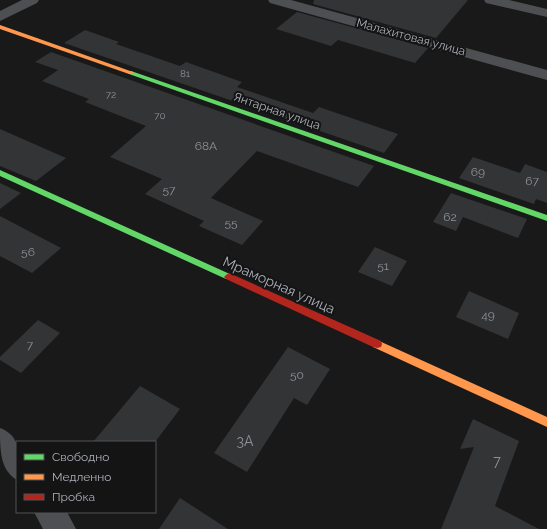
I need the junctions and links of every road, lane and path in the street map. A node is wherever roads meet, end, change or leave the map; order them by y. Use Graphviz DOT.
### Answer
graph roads {
  1 [pos="32,0"];
  2 [pos="275,0"];
  3 [pos="491,0"];
  4 [pos="547,13"];
  5 [pos="0,17"];
  6 [pos="0,28"];
  7 [pos="547,75"];
  8 [pos="0,173"];
  9 [pos="547,218"];
  10 [pos="547,422"];
  11 [pos="0,441"];
  12 [pos="16,465"];
  13 [pos="50,513"];
  14 [pos="61,529"];
  1 -- 5 [label="street"];
  2 -- 7 [label="street, Малахитовая улица"];
  3 -- 4 [label="street"];
  6 -- 9 [label="street, Янтарная улица"];
  8 -- 10 [label="street, Мраморная улица"];
  11 -- 12 [label="street"];
  13 -- 14 [label="street"];
}
